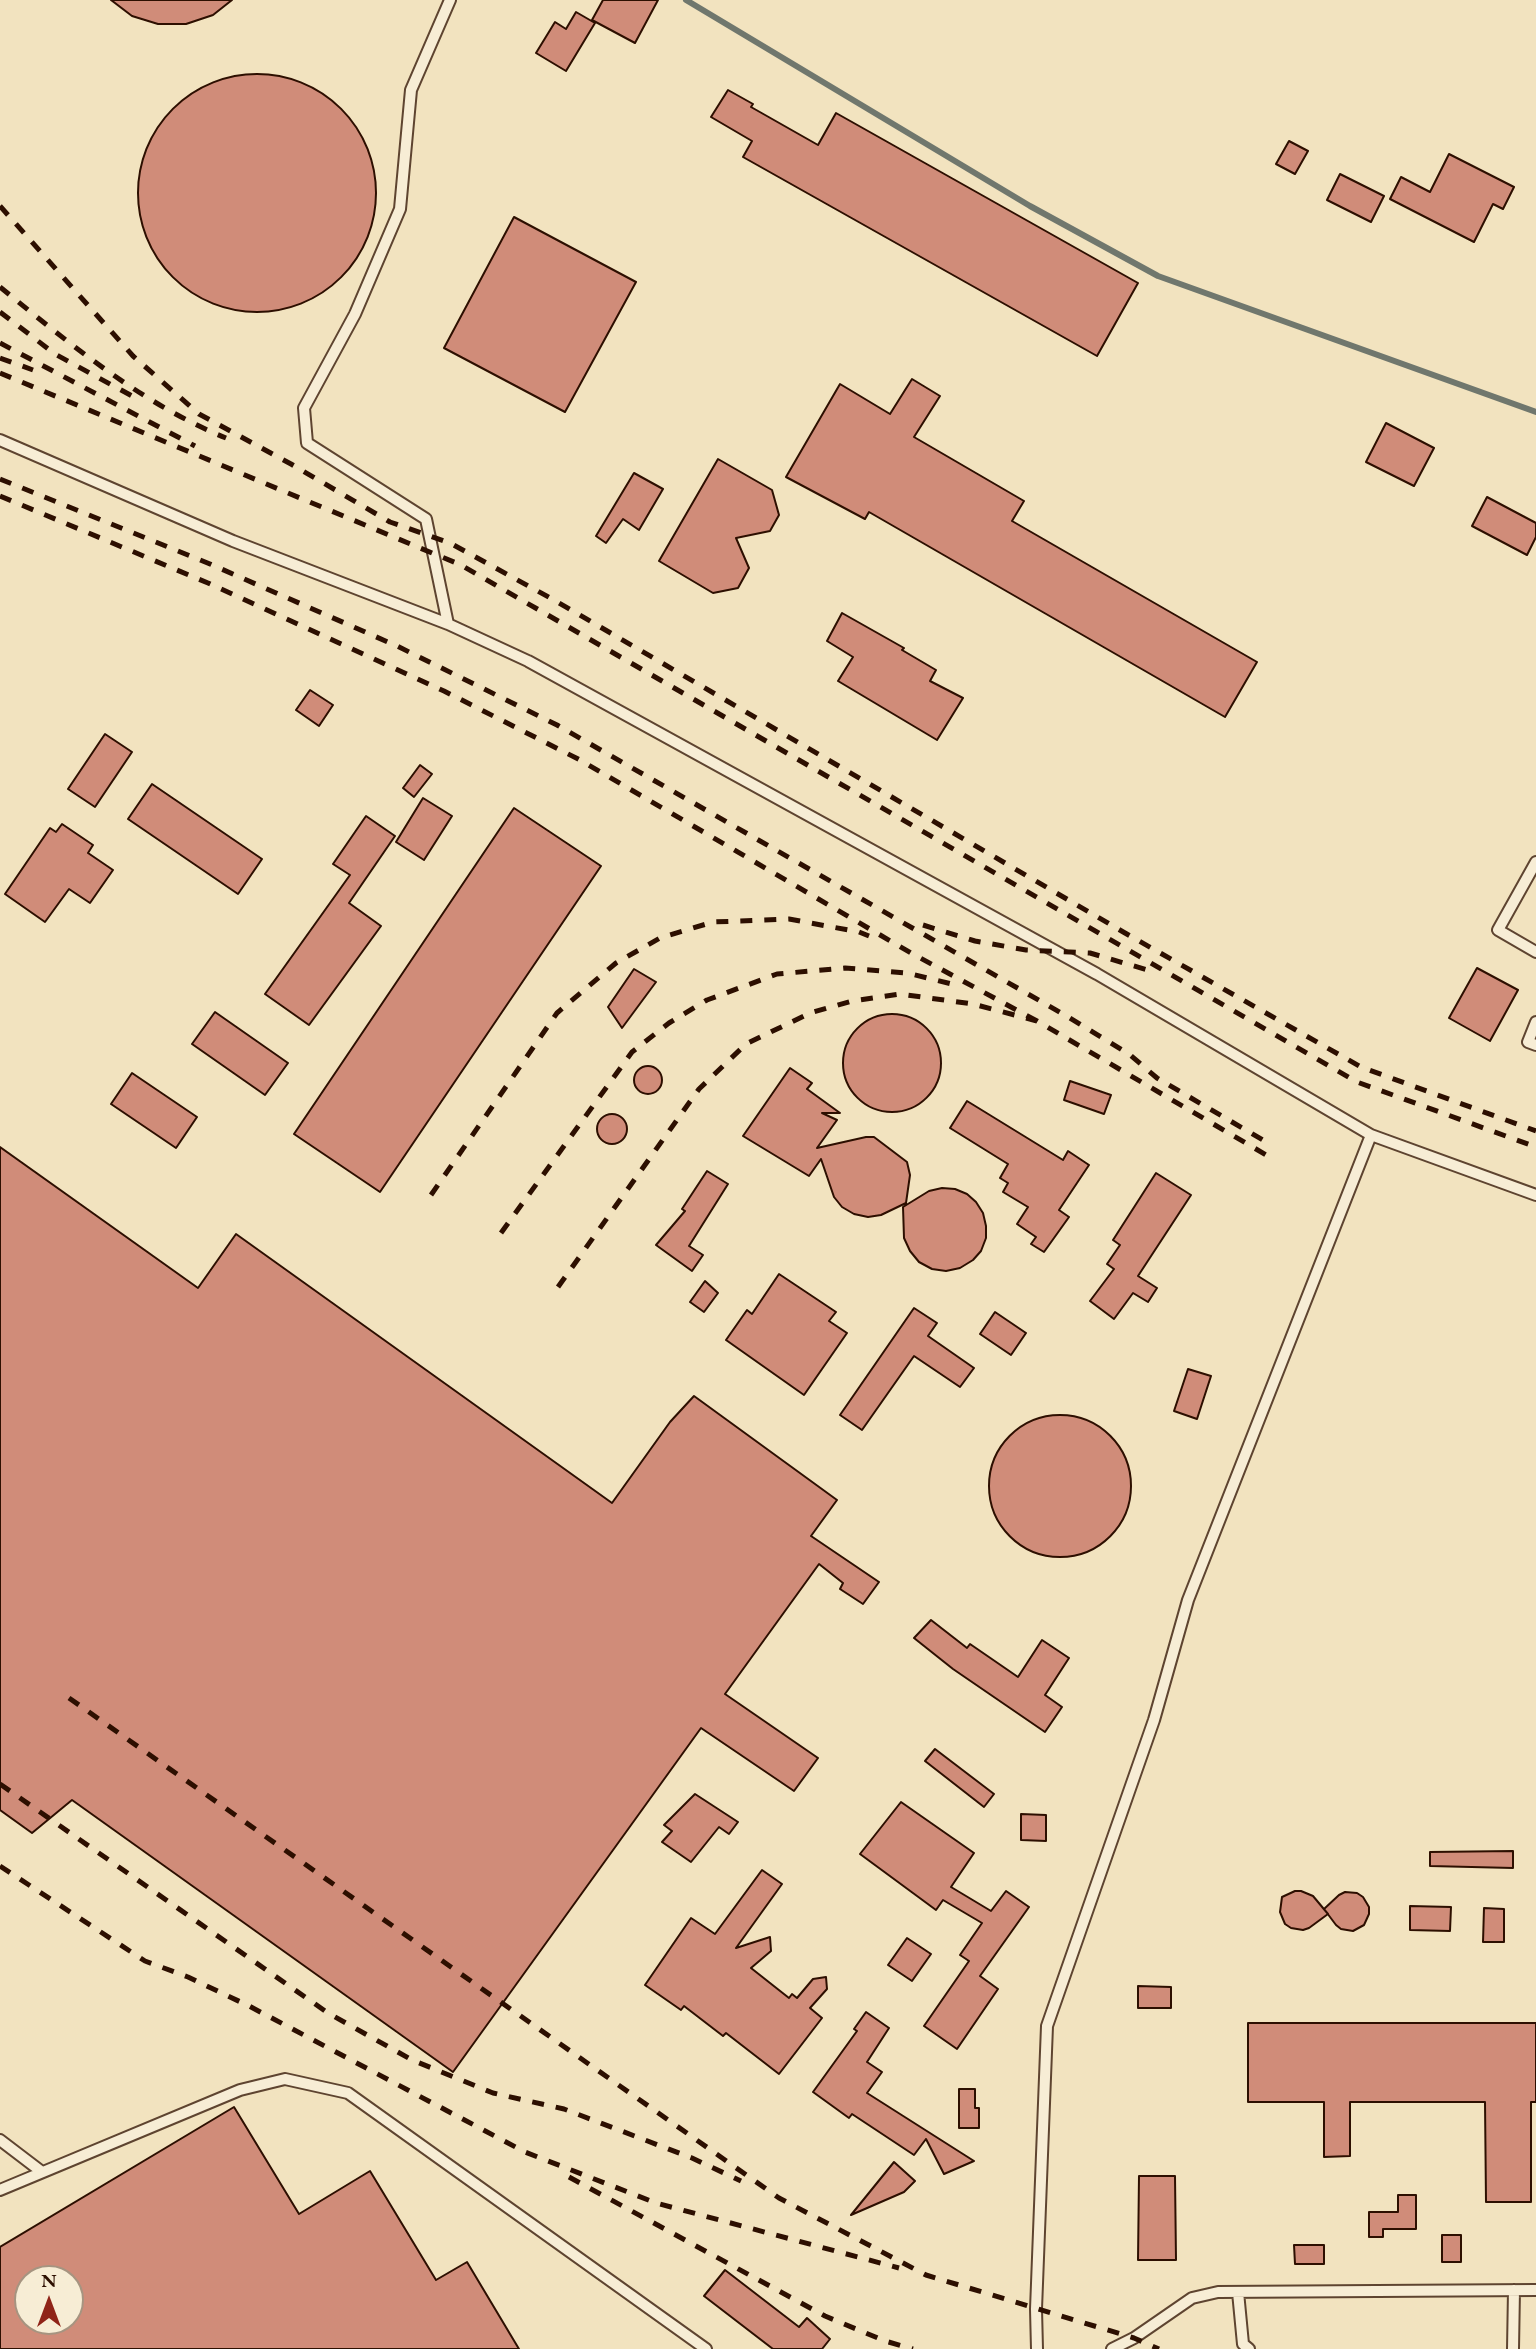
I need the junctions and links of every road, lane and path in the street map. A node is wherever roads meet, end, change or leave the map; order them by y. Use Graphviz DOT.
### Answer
graph roads {
  1 [pos="450,0"];
  2 [pos="0,440"];
  3 [pos="448,624"];
  4 [pos="1536,862"];
  5 [pos="1536,952"];
  6 [pos="1536,1022"];
  7 [pos="1536,1045"];
  8 [pos="1371,1135"];
  9 [pos="1536,1195"];
  10 [pos="0,2140"];
  11 [pos="41,2172"];
  12 [pos="0,2190"];
  13 [pos="1514,2290"];
  14 [pos="1536,2290"];
  15 [pos="1238,2292"];
  16 [pos="706,2349"];
  17 [pos="1037,2349"];
  18 [pos="1112,2349"];
  19 [pos="1249,2349"];
  20 [pos="1513,2349"];
  1 -- 3 [label="lane"];
  2 -- 3 [label="lane"];
  3 -- 8 [label="lane"];
  4 -- 5 [label="lane"];
  6 -- 7 [label="lane"];
  8 -- 9 [label="lane"];
  8 -- 17 [label="lane"];
  10 -- 11 [label="lane"];
  11 -- 12 [label="lane"];
  11 -- 16 [label="lane"];
  13 -- 14 [label="lane"];
  13 -- 15 [label="lane"];
  13 -- 20 [label="lane"];
  15 -- 18 [label="lane"];
  15 -- 19 [label="lane"];
}
